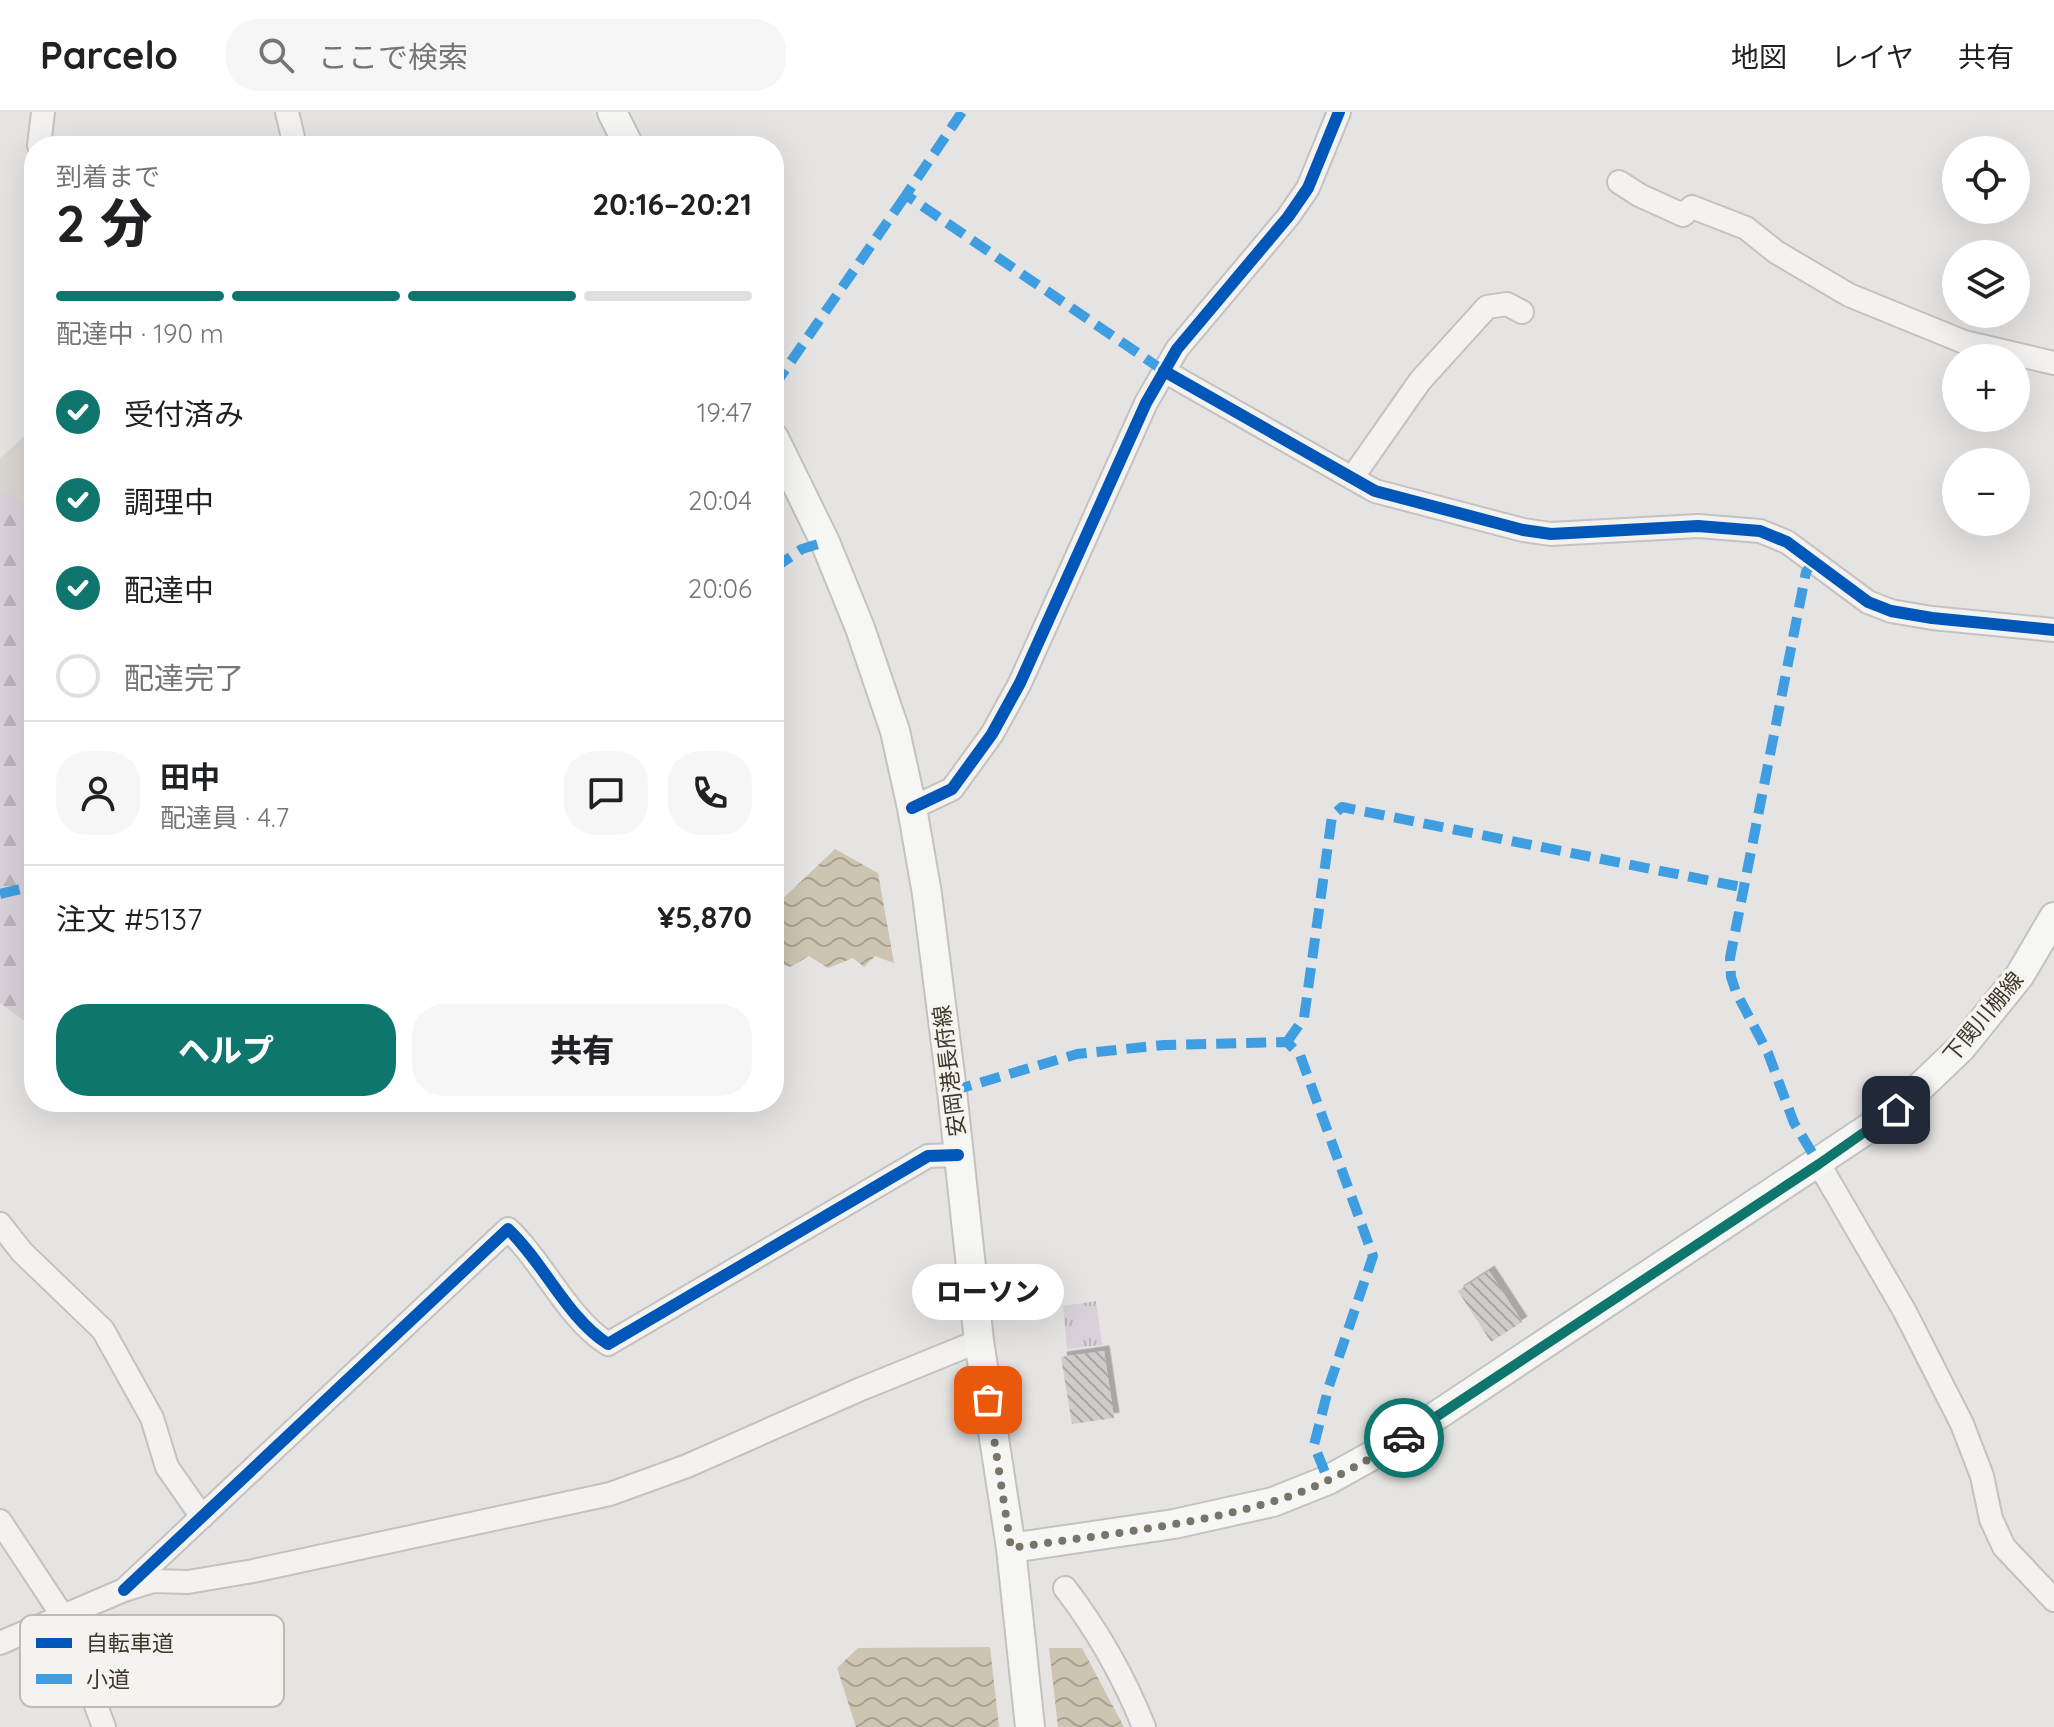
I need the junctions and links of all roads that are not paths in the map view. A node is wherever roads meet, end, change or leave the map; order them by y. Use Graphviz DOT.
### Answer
graph roads {
  1 [pos="43,112"];
  2 [pos="287,112"];
  3 [pos="612,112"];
  4 [pos="1339,112"];
  5 [pos="40,136"];
  6 [pos="293,136"];
  7 [pos="624,136"];
  8 [pos="1619,182"];
  9 [pos="1522,312"];
  10 [pos="2054,363"];
  11 [pos="1164,371"];
  12 [pos="784,458"];
  13 [pos="1352,478"];
  14 [pos="2054,630"];
  15 [pos="912,808"];
  16 [pos="2054,918"];
  17 [pos="958,1155"];
  18 [pos="1819,1164"];
  19 [pos="0,1224"];
  20 [pos="979,1341"];
  21 [pos="202,1517"];
  22 [pos="0,1521"];
  23 [pos="1011,1548"];
  24 [pos="1065,1588"];
  25 [pos="124,1590"];
  26 [pos="2054,1600"];
  27 [pos="62,1615"];
  28 [pos="20,1634"];
  29 [pos="0,1643"];
  30 [pos="96,1707"];
  31 [pos="104,1727"];
  32 [pos="1030,1727"];
  33 [pos="1144,1727"];
  1 -- 5 [label="street"];
  2 -- 6 [label="street"];
  3 -- 7 [label="main road"];
  4 -- 11 [label="street"];
  8 -- 10 [label="street"];
  9 -- 13 [label="street"];
  11 -- 13 [label="street"];
  11 -- 15 [label="street"];
  12 -- 15 [label="main road, 安岡港長府線"];
  13 -- 14 [label="street"];
  15 -- 17 [label="main road, 安岡港長府線"];
  16 -- 18 [label="main road, 下関川棚線"];
  17 -- 20 [label="main road, 安岡港長府線"];
  17 -- 21 [label="street"];
  18 -- 23 [label="main road, 下関川棚線"];
  18 -- 26 [label="street"];
  19 -- 21 [label="street"];
  20 -- 23 [label="main road, 安岡港長府線"];
  20 -- 25 [label="street"];
  21 -- 25 [label="street"];
  22 -- 27 [label="street"];
  23 -- 32 [label="main road, 安岡港長府線"];
  24 -- 33 [label="street"];
  25 -- 27 [label="street"];
  28 -- 29 [label="street"];
  30 -- 31 [label="street"];
}
